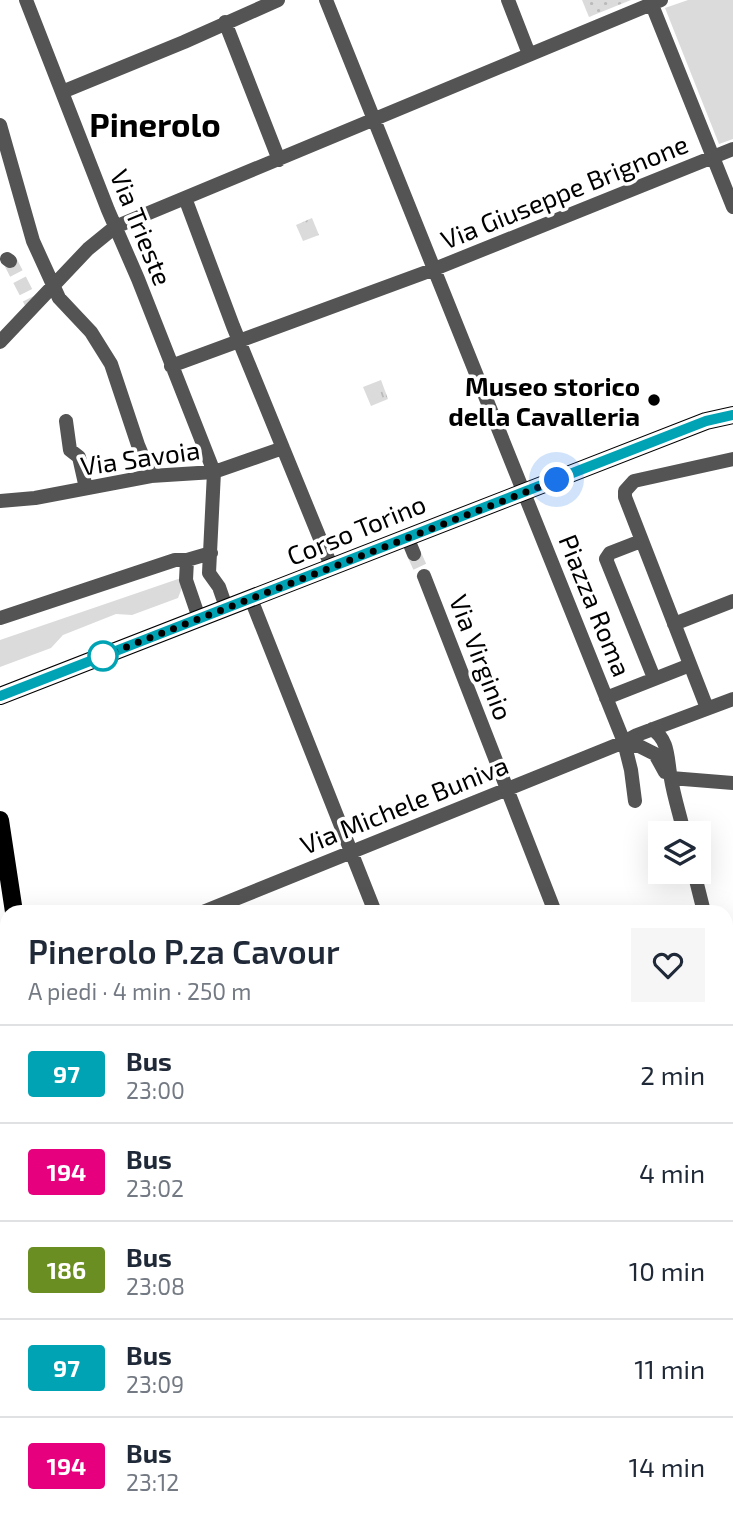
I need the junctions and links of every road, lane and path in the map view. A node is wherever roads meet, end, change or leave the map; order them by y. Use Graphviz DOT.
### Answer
graph roads {
  1 [pos="26,0"];
  2 [pos="278,0"];
  3 [pos="326,0"];
  4 [pos="508,0"];
  5 [pos="654,1"];
  6 [pos="225,22"];
  7 [pos="529,54"];
  8 [pos="62,92"];
  9 [pos="373,120"];
  10 [pos="0,125"];
  11 [pos="733,149"];
  12 [pos="713,158"];
  13 [pos="279,160"];
  14 [pos="185,198"];
  15 [pos="733,207"];
  16 [pos="115,227"];
  17 [pos="432,270"];
  18 [pos="53,286"];
  19 [pos="240,341"];
  20 [pos="0,342"];
  21 [pos="172,366"];
  22 [pos="733,415"];
  23 [pos="66,421"];
  24 [pos="283,448"];
  25 [pos="733,459"];
  26 [pos="214,472"];
  27 [pos="151,476"];
  28 [pos="86,488"];
  29 [pos="525,492"];
  30 [pos="0,501"];
  31 [pos="641,541"];
  32 [pos="211,553"];
  33 [pos="187,560"];
  34 [pos="332,568"];
  35 [pos="209,573"];
  36 [pos="424,576"];
  37 [pos="251,598"];
  38 [pos="733,601"];
  39 [pos="226,607"];
  40 [pos="0,618"];
  41 [pos="199,618"];
  42 [pos="674,624"];
  43 [pos="690,665"];
  44 [pos="654,678"];
  45 [pos="0,696"];
  46 [pos="606,698"];
  47 [pos="733,699"];
  48 [pos="707,708"];
  49 [pos="652,729"];
  50 [pos="624,742"];
  51 [pos="651,752"];
  52 [pos="671,778"];
  53 [pos="733,783"];
  54 [pos="507,789"];
  55 [pos="635,801"];
  56 [pos="0,820"];
  57 [pos="681,821"];
  58 [pos="352,850"];
  59 [pos="697,884"];
  60 [pos="13,905"];
  61 [pos="220,905"];
  62 [pos="372,905"];
  63 [pos="552,905"];
  64 [pos="702,905"];
  1 -- 8 [label="street, Via Trieste"];
  2 -- 6 [label="street"];
  3 -- 9 [label="street, Piazza Roma"];
  4 -- 7 [label="street"];
  5 -- 7 [label="street"];
  5 -- 12 [label="street"];
  6 -- 8 [label="street"];
  6 -- 13 [label="street"];
  7 -- 9 [label="street"];
  8 -- 16 [label="street, Via Trieste"];
  9 -- 13 [label="street"];
  9 -- 17 [label="street, Piazza Roma"];
  10 -- 18 [label="street"];
  11 -- 12 [label="street, Via Giuseppe Brignone"];
  12 -- 15 [label="street"];
  12 -- 17 [label="street, Via Giuseppe Brignone"];
  13 -- 14 [label="street"];
  14 -- 16 [label="street"];
  14 -- 19 [label="street"];
  16 -- 18 [label="street"];
  16 -- 21 [label="street, Via Trieste"];
  17 -- 19 [label="street, Via Giuseppe Brignone"];
  17 -- 29 [label="street, Piazza Roma"];
  18 -- 20 [label="street"];
  18 -- 27 [label="street"];
  19 -- 21 [label="street, Via Giuseppe Brignone"];
  19 -- 24 [label="street"];
  21 -- 26 [label="street, Via Trieste"];
  22 -- 29 [label="main road, Corso Torino"];
  23 -- 28 [label="street"];
  24 -- 26 [label="street, Via Savoia"];
  24 -- 34 [label="street"];
  25 -- 31 [label="street"];
  26 -- 27 [label="street, Via Savoia"];
  26 -- 32 [label="street"];
  27 -- 28 [label="street, Via Savoia"];
  28 -- 30 [label="street, Via Savoia"];
  29 -- 34 [label="main road, Corso Torino"];
  29 -- 46 [label="street, Piazza Roma"];
  31 -- 42 [label="street"];
  31 -- 44 [label="street, Piazza Roma"];
  32 -- 33 [label="street"];
  32 -- 35 [label="street"];
  33 -- 35 [label="street"];
  33 -- 40 [label="street"];
  33 -- 41 [label="street"];
  34 -- 37 [label="main road, Corso Torino"];
  35 -- 39 [label="street"];
  36 -- 54 [label="street, Via Virginio"];
  37 -- 39 [label="main road, Corso Torino"];
  37 -- 58 [label="street"];
  38 -- 42 [label="street"];
  39 -- 41 [label="main road, Corso Torino"];
  41 -- 45 [label="main road, Corso Torino"];
  42 -- 43 [label="street"];
  43 -- 44 [label="street, Piazza Roma"];
  43 -- 48 [label="street"];
  44 -- 46 [label="street, Piazza Roma"];
  46 -- 50 [label="street, Piazza Roma"];
  47 -- 48 [label="street, Via Michele Buniva"];
  48 -- 49 [label="street, Via Michele Buniva"];
  49 -- 50 [label="street, Via Michele Buniva"];
  49 -- 51 [label="street"];
  49 -- 52 [label="street"];
  50 -- 51 [label="street"];
  50 -- 54 [label="street, Via Michele Buniva"];
  50 -- 55 [label="street"];
  51 -- 52 [label="street"];
  52 -- 53 [label="street"];
  52 -- 57 [label="street"];
  54 -- 58 [label="street, Via Michele Buniva"];
  54 -- 63 [label="street, Via Virginio"];
  56 -- 60 [label="main road"];
  58 -- 61 [label="street, Via Michele Buniva"];
  58 -- 62 [label="street"];
  59 -- 64 [label="street"];
}
